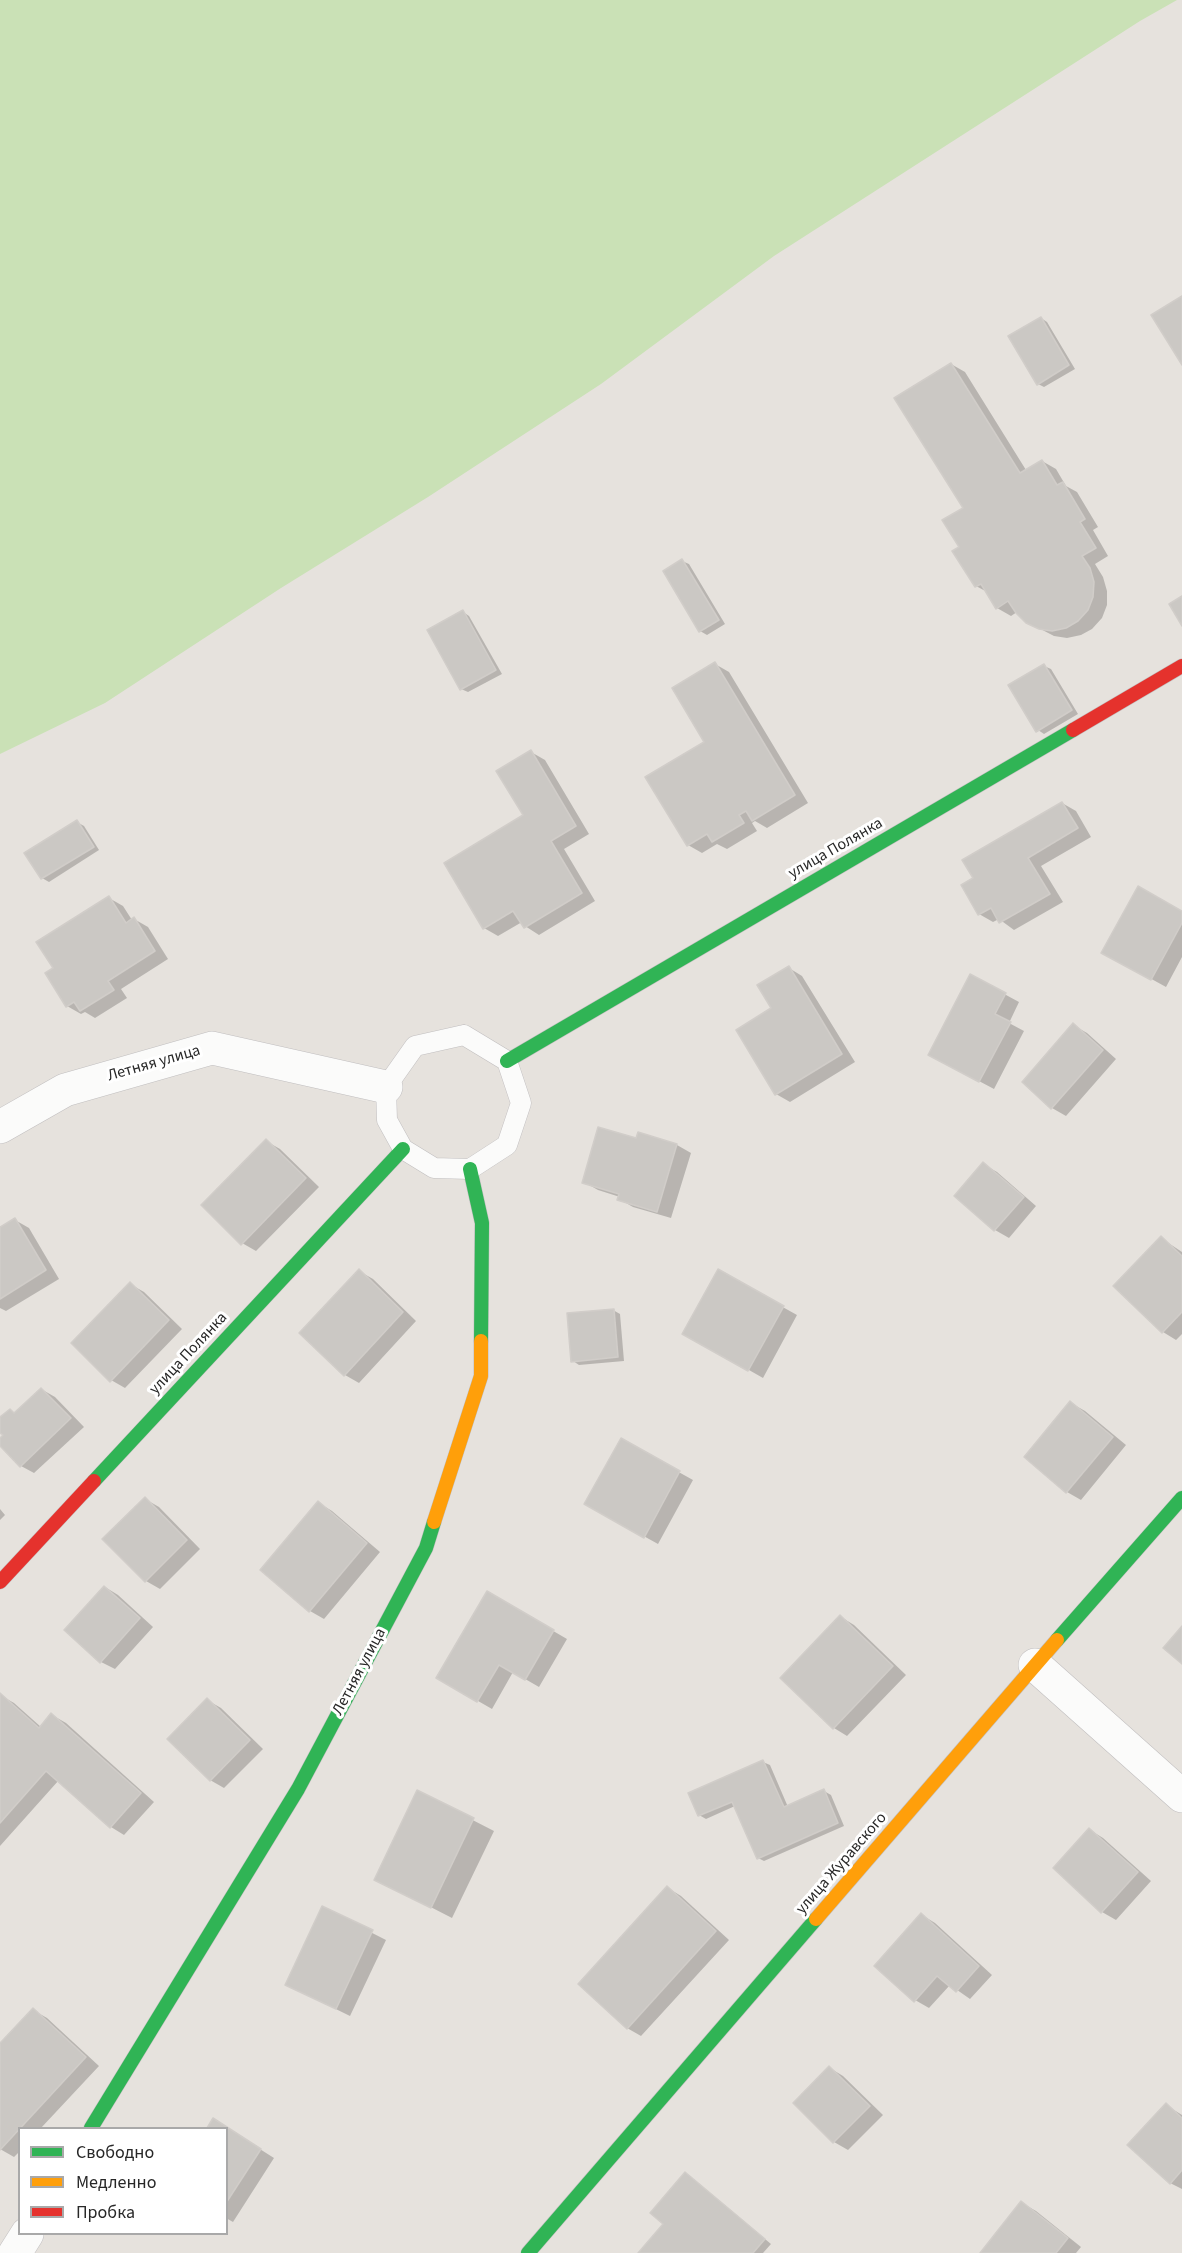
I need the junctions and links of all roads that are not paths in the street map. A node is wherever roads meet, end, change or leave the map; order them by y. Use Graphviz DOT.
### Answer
graph roads {
  1 [pos="1182,666"];
  2 [pos="507,1061"];
  3 [pos="386,1088"];
  4 [pos="0,1127"];
  5 [pos="403,1149"];
  6 [pos="470,1169"];
  7 [pos="1182,1498"];
  8 [pos="0,1581"];
  9 [pos="1035,1665"];
  10 [pos="1182,1796"];
  11 [pos="92,2127"];
  12 [pos="26,2235"];
  13 [pos="15,2253"];
  14 [pos="528,2253"];
  1 -- 2 [label="street, улица Полянка"];
  2 -- 3 [label="lane"];
  2 -- 6 [label="lane"];
  3 -- 4 [label="street, Летняя улица"];
  3 -- 5 [label="lane"];
  5 -- 6 [label="lane"];
  5 -- 8 [label="street, улица Полянка"];
  6 -- 11 [label="street, Летняя улица"];
  7 -- 9 [label="street, улица Журавского"];
  9 -- 10 [label="street"];
  9 -- 14 [label="street, улица Журавского"];
  12 -- 13 [label="street"];
}
